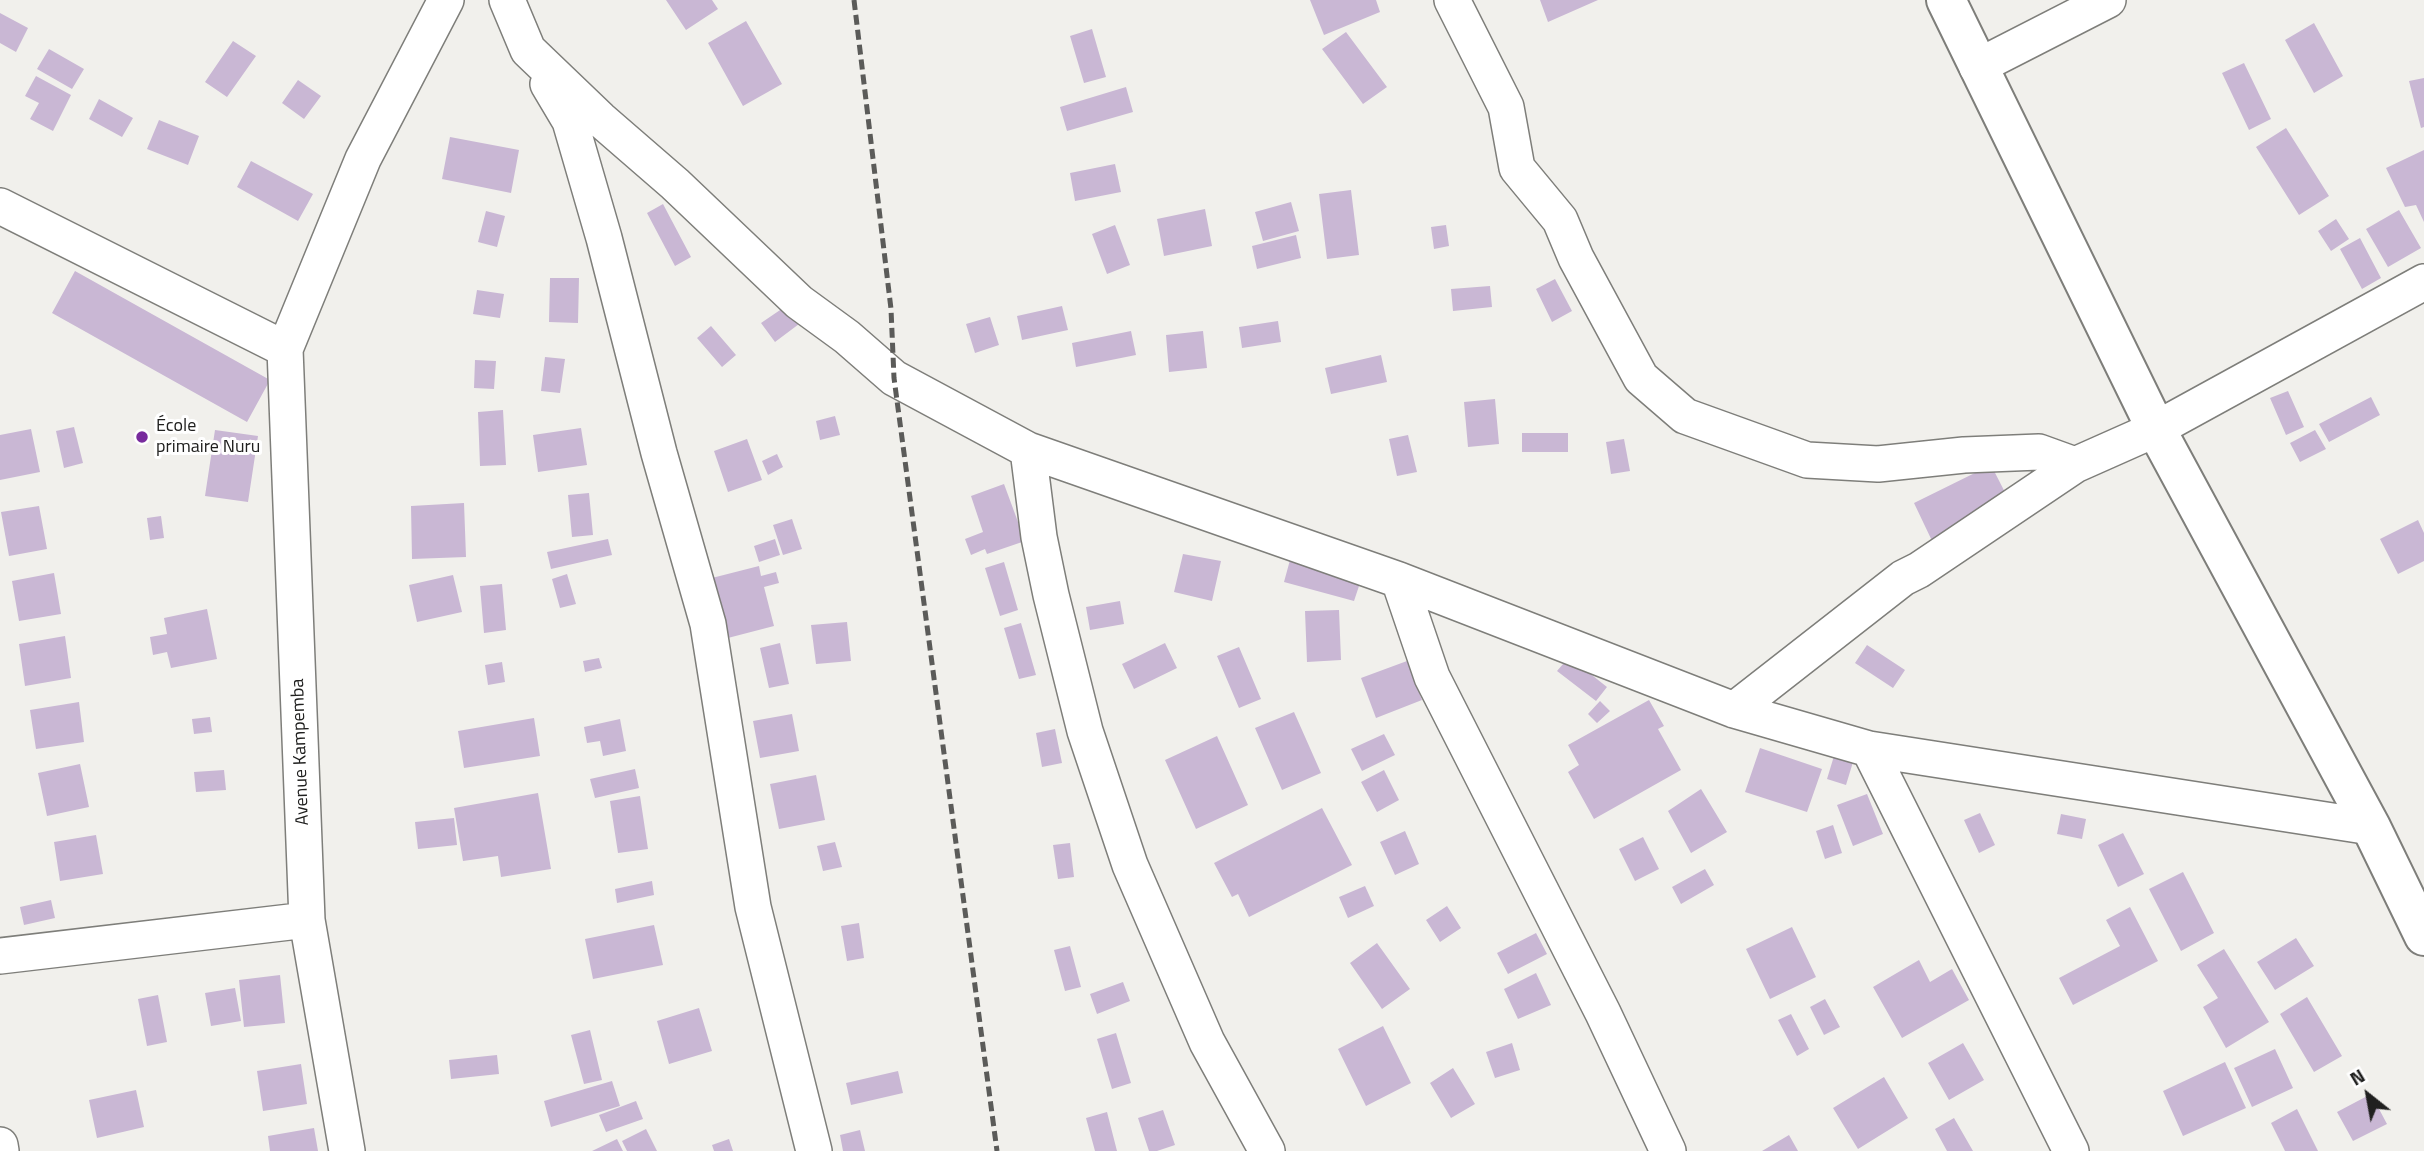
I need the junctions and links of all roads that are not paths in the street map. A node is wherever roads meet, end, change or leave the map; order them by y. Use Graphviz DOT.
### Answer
graph roads {
  1 [pos="446,0"];
  2 [pos="507,0"];
  3 [pos="1452,0"];
  4 [pos="1946,0"];
  5 [pos="2108,0"];
  6 [pos="528,50"];
  7 [pos="1978,67"];
  8 [pos="0,206"];
  9 [pos="2424,282"];
  10 [pos="285,349"];
  11 [pos="2156,429"];
  12 [pos="1028,450"];
  13 [pos="2075,465"];
  14 [pos="1399,580"];
  15 [pos="1734,710"];
  16 [pos="1868,749"];
  17 [pos="2371,827"];
  18 [pos="307,920"];
  19 [pos="2424,936"];
  20 [pos="0,956"];
  21 [pos="0,1145"];
  22 [pos="1,1151"];
  23 [pos="347,1151"];
  24 [pos="814,1151"];
  25 [pos="1267,1151"];
  26 [pos="1668,1151"];
  27 [pos="2071,1151"];
  1 -- 10 [label="street"];
  2 -- 6 [label="street"];
  3 -- 13 [label="street"];
  4 -- 7 [label="highway"];
  5 -- 7 [label="street"];
  6 -- 12 [label="street"];
  6 -- 24 [label="street"];
  7 -- 11 [label="highway"];
  8 -- 10 [label="street"];
  9 -- 11 [label="street"];
  10 -- 18 [label="street, Avenue Kampemba"];
  11 -- 13 [label="street"];
  11 -- 17 [label="highway"];
  12 -- 14 [label="street"];
  12 -- 25 [label="street"];
  13 -- 15 [label="street"];
  14 -- 15 [label="street"];
  14 -- 26 [label="street"];
  15 -- 16 [label="street"];
  16 -- 17 [label="street"];
  16 -- 27 [label="street"];
  17 -- 19 [label="highway"];
  18 -- 20 [label="street"];
  18 -- 23 [label="street, Avenue Kampemba"];
  21 -- 22 [label="street"];
}
